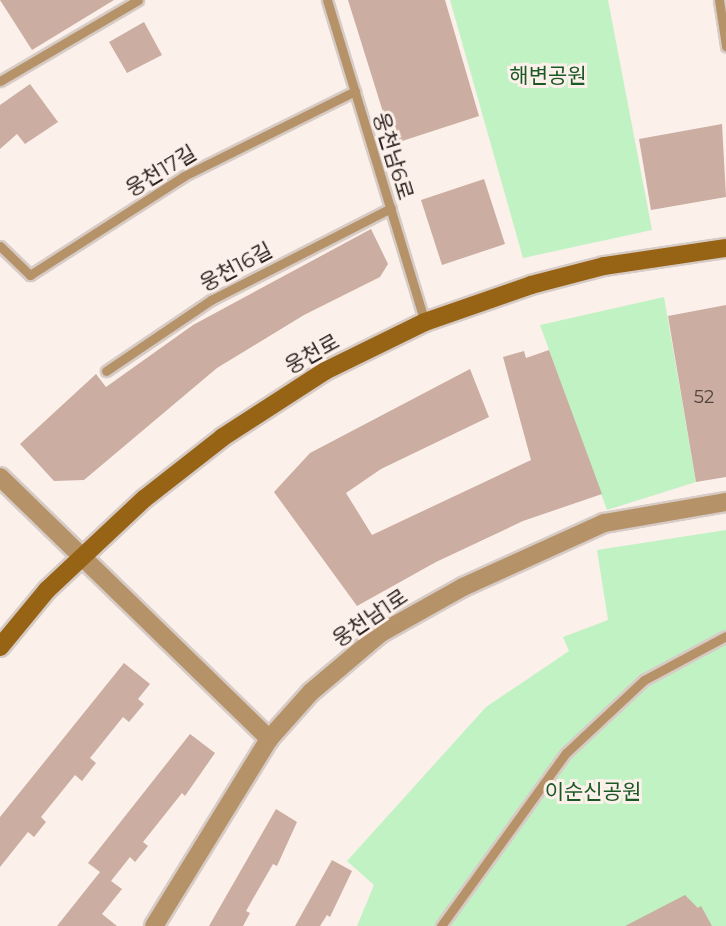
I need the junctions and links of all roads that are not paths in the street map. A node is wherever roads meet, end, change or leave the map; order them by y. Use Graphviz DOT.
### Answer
graph roads {
  1 [pos="138,0"];
  2 [pos="327,0"];
  3 [pos="721,4"];
  4 [pos="726,46"];
  5 [pos="0,81"];
  6 [pos="355,92"];
  7 [pos="391,208"];
  8 [pos="0,246"];
  9 [pos="726,248"];
  10 [pos="425,322"];
  11 [pos="106,371"];
  12 [pos="0,477"];
  13 [pos="726,502"];
  14 [pos="80,556"];
  15 [pos="726,636"];
  16 [pos="0,647"];
  17 [pos="269,739"];
  18 [pos="154,926"];
  19 [pos="441,926"];
  1 -- 5 [label="lane"];
  2 -- 6 [label="lane, 웅천남6로"];
  3 -- 4 [label="lane"];
  6 -- 7 [label="lane, 웅천남6로"];
  6 -- 8 [label="lane, 웅천17길"];
  7 -- 10 [label="lane, 웅천남6로"];
  7 -- 11 [label="lane, 웅천16길"];
  9 -- 10 [label="street, 웅천로"];
  10 -- 14 [label="street, 웅천로"];
  12 -- 14 [label="street"];
  13 -- 17 [label="street, 웅천남1로"];
  14 -- 16 [label="street, 웅천로"];
  14 -- 17 [label="street"];
  15 -- 19 [label="lane"];
  17 -- 18 [label="street, 웅천남1로"];
}
